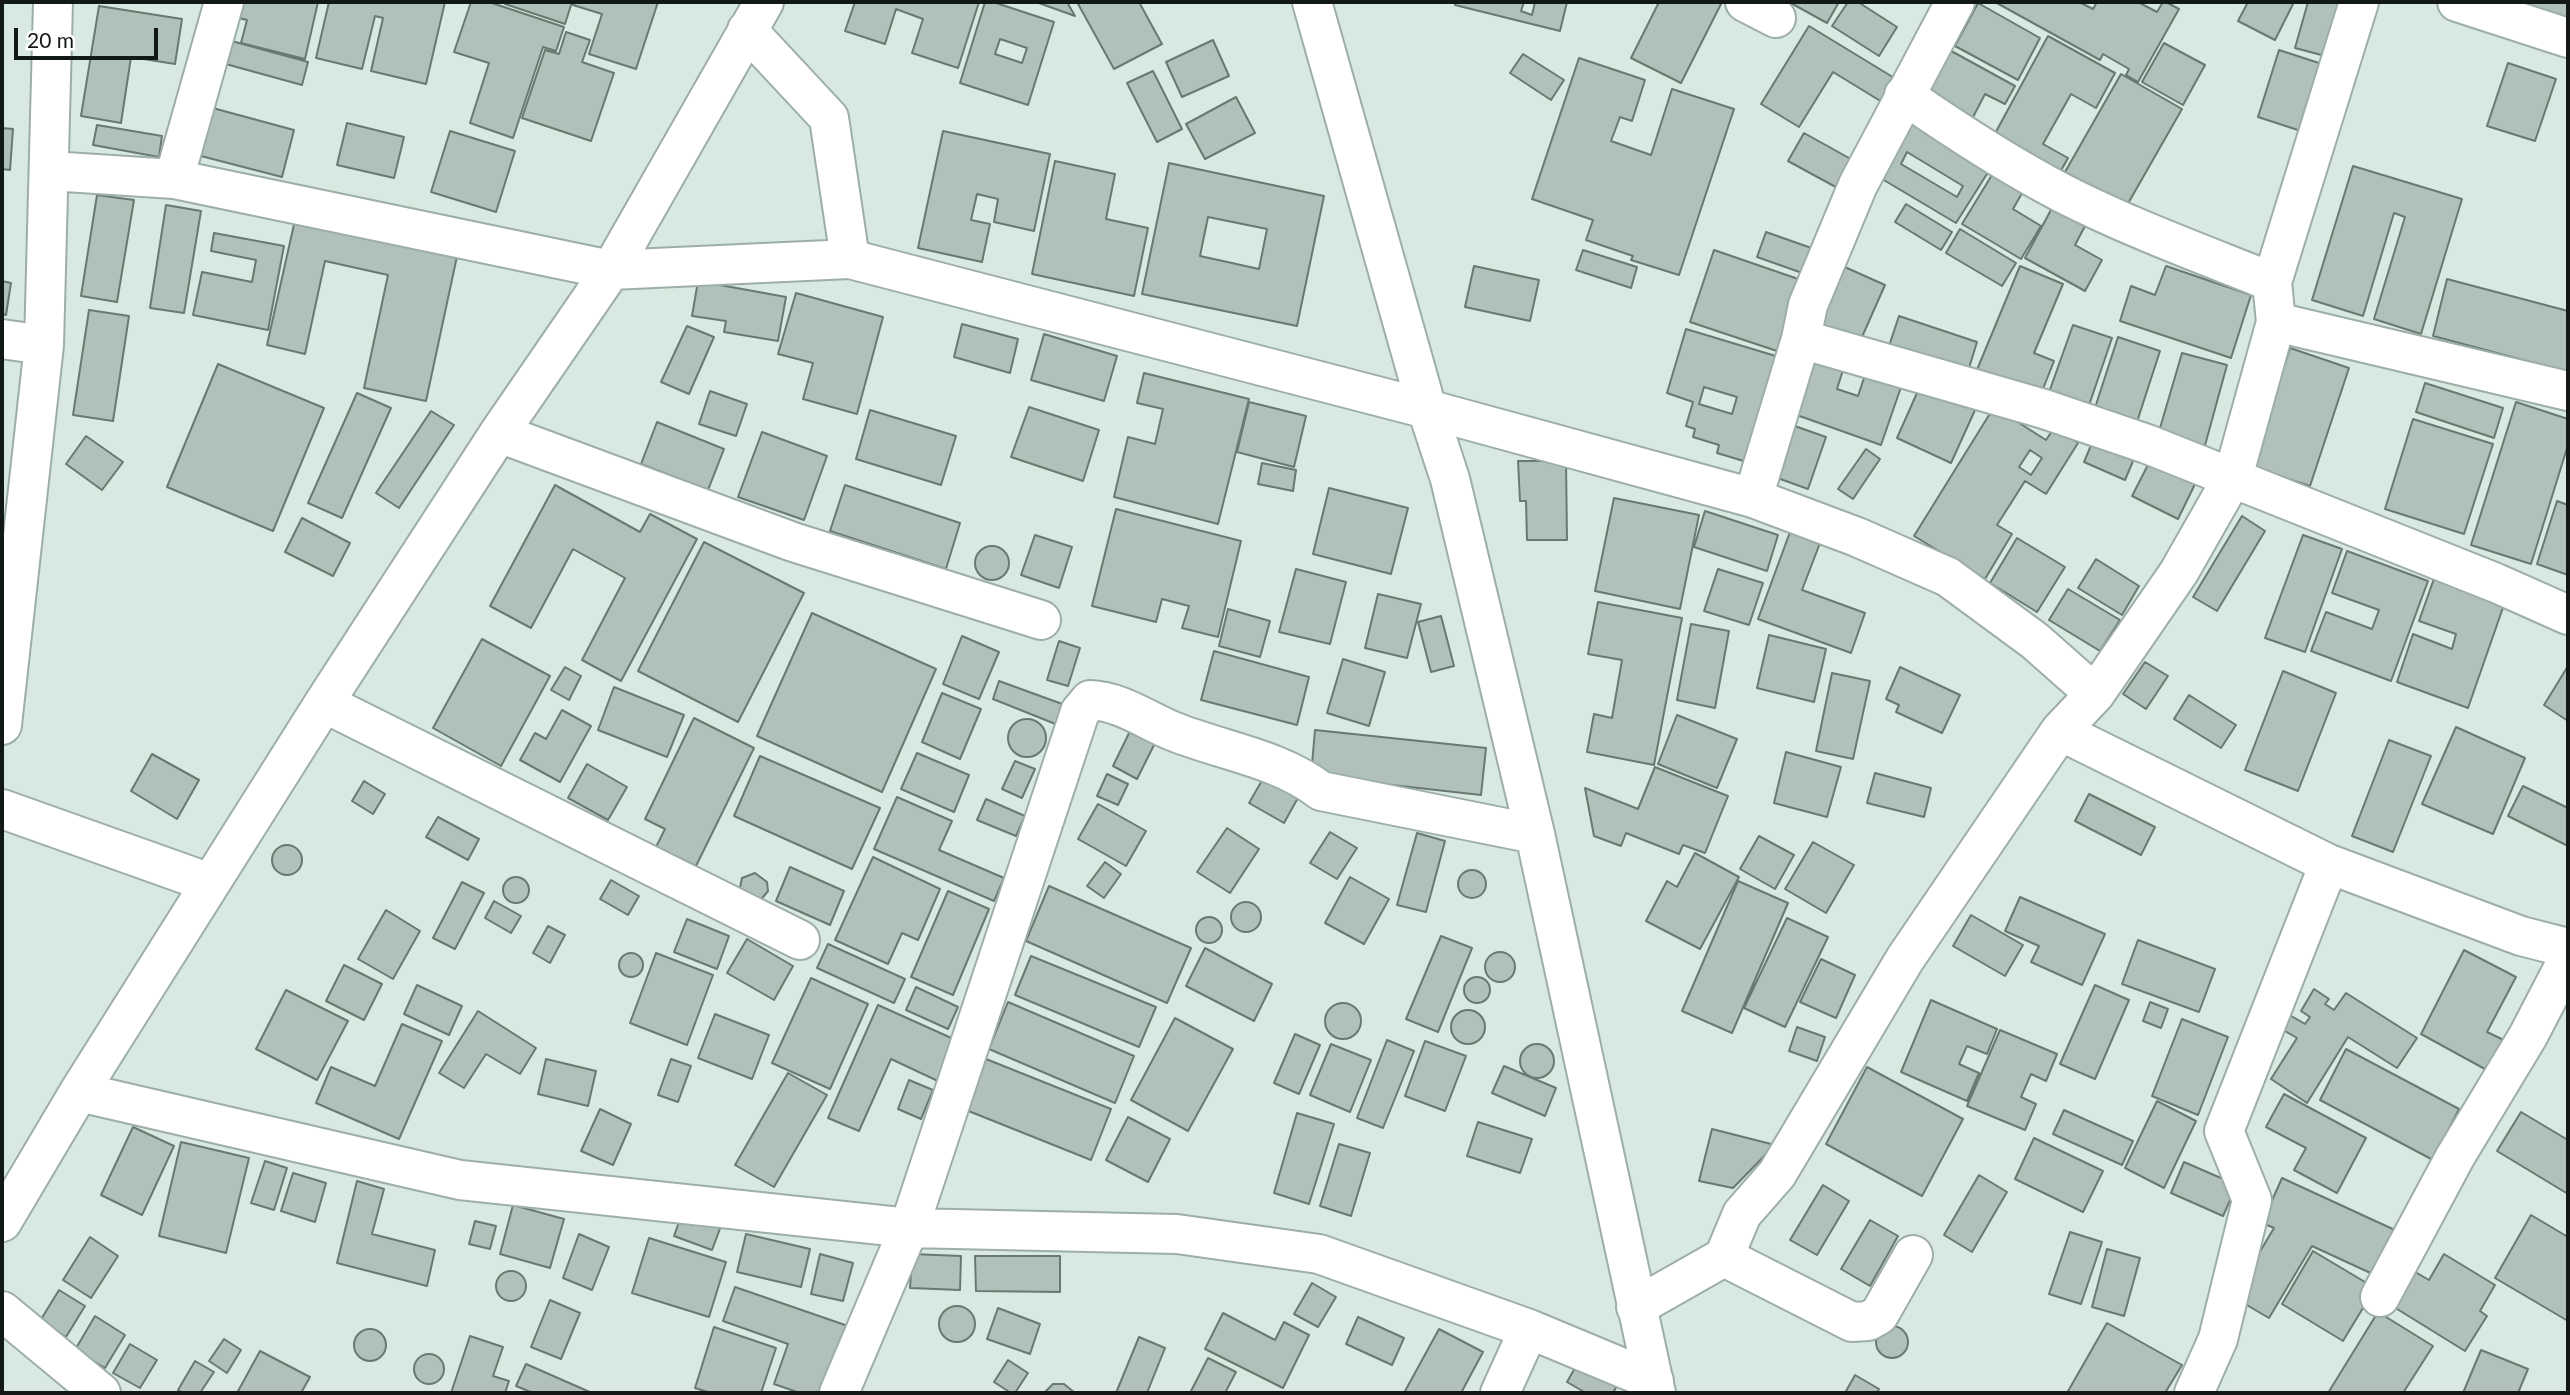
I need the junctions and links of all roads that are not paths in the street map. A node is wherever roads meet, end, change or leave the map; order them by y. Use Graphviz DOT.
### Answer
graph roads {
  1 [pos="53,2"];
  2 [pos="224,2"];
  3 [pos="1312,2"];
  4 [pos="1955,2"];
  5 [pos="2359,2"];
  6 [pos="2457,2"];
  7 [pos="756,16"];
  8 [pos="2568,38"];
  9 [pos="1904,95"];
  10 [pos="50,171"];
  11 [pos="174,179"];
  12 [pos="850,259"];
  13 [pos="611,270"];
  14 [pos="2272,282"];
  15 [pos="2276,321"];
  16 [pos="2,339"];
  17 [pos="1801,339"];
  18 [pos="44,345"];
  19 [pos="2568,391"];
  20 [pos="1427,409"];
  21 [pos="499,433"];
  22 [pos="2233,477"];
  23 [pos="1753,498"];
  24 [pos="2568,615"];
  25 [pos="1041,620"];
  26 [pos="2095,694"];
  27 [pos="324,703"];
  28 [pos="2,724"];
  29 [pos="2060,731"];
  30 [pos="2,808"];
  31 [pos="1535,834"];
  32 [pos="2329,864"];
  33 [pos="210,883"];
  34 [pos="800,940"];
  35 [pos="2568,948"];
  36 [pos="2568,960"];
  37 [pos="79,1092"];
  38 [pos="2,1222"];
  39 [pos="909,1228"];
  40 [pos="1913,1255"];
  41 [pos="1724,1257"];
  42 [pos="2380,1297"];
  43 [pos="1636,1307"];
  44 [pos="2,1311"];
  45 [pos="1529,1329"];
  46 [pos="1655,1387"];
  47 [pos="101,1393"];
  48 [pos="839,1393"];
  49 [pos="1500,1393"];
  50 [pos="2194,1393"];
  1 -- 10 [label="street"];
  2 -- 11 [label="street"];
  3 -- 20 [label="street"];
  4 -- 9 [label="street"];
  5 -- 14 [label="street"];
  6 -- 8 [label="street"];
  7 -- 12 [label="street"];
  7 -- 13 [label="street"];
  9 -- 14 [label="street"];
  9 -- 17 [label="street"];
  10 -- 11 [label="street"];
  10 -- 18 [label="street"];
  11 -- 13 [label="street"];
  12 -- 13 [label="street"];
  12 -- 20 [label="street"];
  13 -- 21 [label="street"];
  14 -- 15 [label="street"];
  15 -- 19 [label="street"];
  15 -- 22 [label="street"];
  16 -- 18 [label="street"];
  17 -- 22 [label="street"];
  17 -- 23 [label="street"];
  18 -- 28 [label="street"];
  20 -- 23 [label="street"];
  20 -- 31 [label="street"];
  21 -- 25 [label="street"];
  21 -- 27 [label="street"];
  22 -- 24 [label="street"];
  22 -- 26 [label="street"];
  23 -- 26 [label="street"];
  26 -- 29 [label="street"];
  27 -- 33 [label="street"];
  27 -- 34 [label="street"];
  29 -- 32 [label="street"];
  29 -- 41 [label="street"];
  30 -- 33 [label="street"];
  31 -- 39 [label="street"];
  31 -- 43 [label="street"];
  32 -- 35 [label="street"];
  32 -- 50 [label="street"];
  33 -- 37 [label="street"];
  36 -- 42 [label="street"];
  37 -- 38 [label="street"];
  37 -- 39 [label="street"];
  39 -- 45 [label="street"];
  39 -- 48 [label="street"];
  40 -- 41 [label="street"];
  41 -- 43 [label="street"];
  43 -- 46 [label="street"];
  44 -- 47 [label="street"];
  45 -- 46 [label="street"];
  45 -- 49 [label="street"];
}
